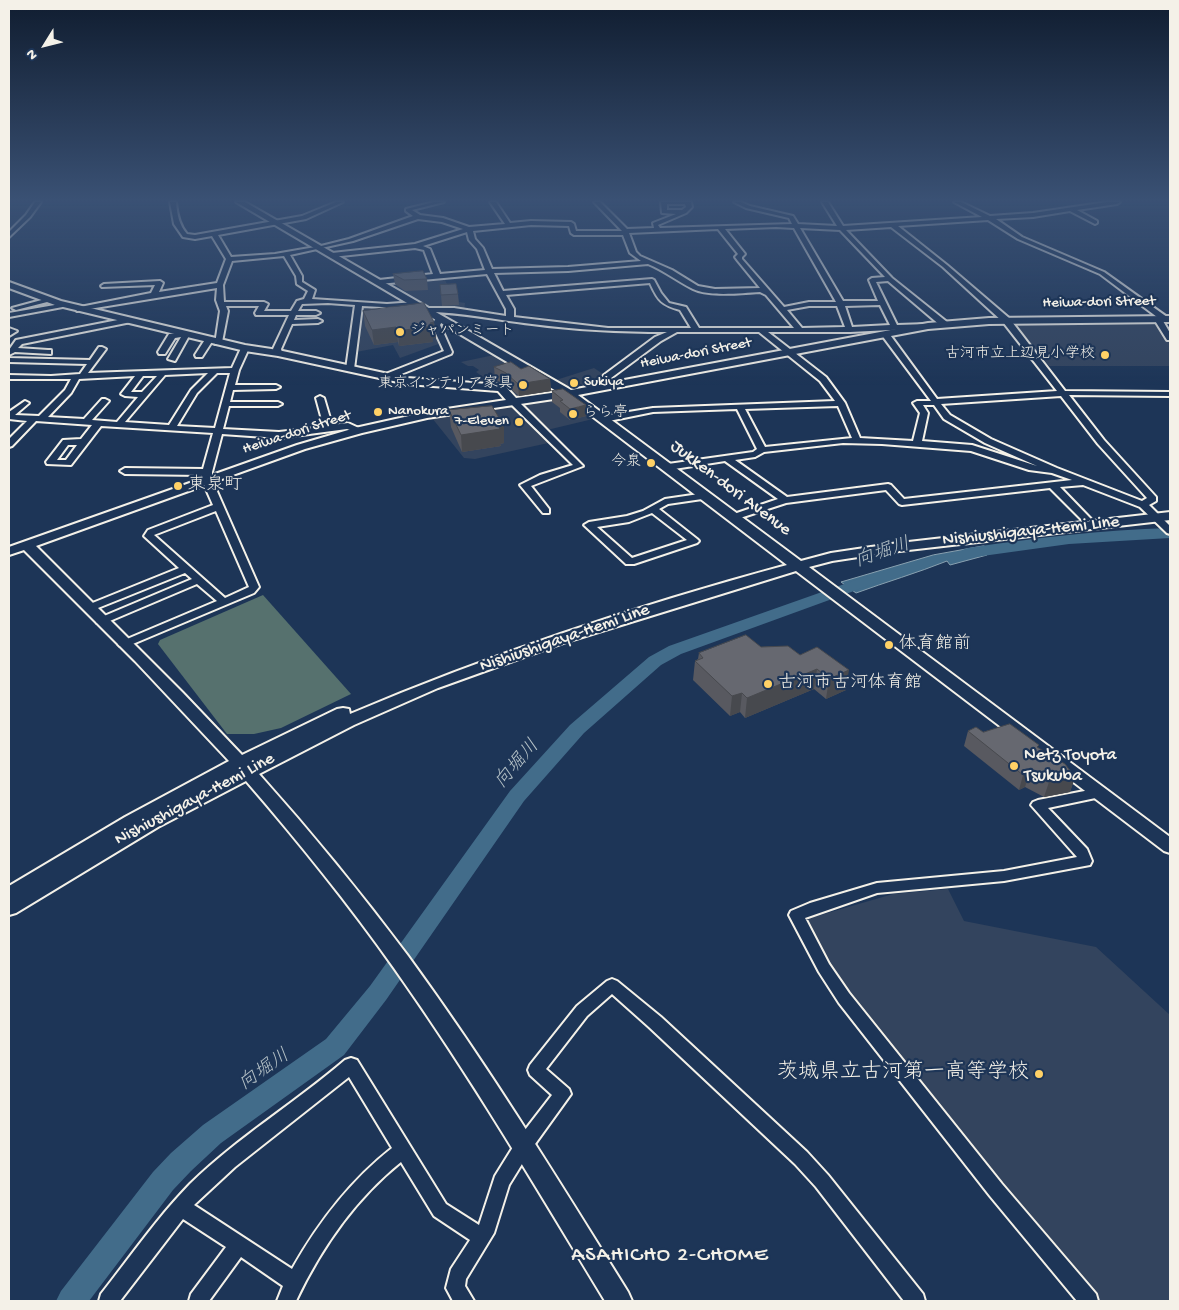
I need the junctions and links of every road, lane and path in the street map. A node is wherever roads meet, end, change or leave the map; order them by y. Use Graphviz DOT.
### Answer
graph roads {
  1 [pos="228,263"];
  2 [pos="291,263"];
  3 [pos="346,263"];
  4 [pos="432,263"];
  5 [pos="486,263"];
  6 [pos="648,263"];
  7 [pos="651,263"];
  8 [pos="742,263"];
  9 [pos="818,263"];
  10 [pos="875,263"];
  11 [pos="941,263"];
  12 [pos="1079,263"];
  13 [pos="489,271"];
  14 [pos="646,272"];
  15 [pos="437,276"];
  16 [pos="890,279"];
  17 [pos="379,282"];
  18 [pos="9,285"];
  19 [pos="220,285"];
  20 [pos="104,286"];
  21 [pos="502,293"];
  22 [pos="766,293"];
  23 [pos="154,295"];
  24 [pos="49,300"];
  25 [pos="307,301"];
  26 [pos="882,302"];
  27 [pos="359,303"];
  28 [pos="840,303"];
  29 [pos="221,304"];
  30 [pos="416,304"];
  31 [pos="66,305"];
  32 [pos="782,308"];
  33 [pos="80,309"];
  34 [pos="425,310"];
  35 [pos="294,313"];
  36 [pos="316,313"];
  37 [pos="13,315"];
  38 [pos="440,318"];
  39 [pos="510,319"];
  40 [pos="1164,319"];
  41 [pos="128,320"];
  42 [pos="1006,320"];
  43 [pos="318,321"];
  44 [pos="290,322"];
  45 [pos="944,324"];
  46 [pos="928,326"];
  47 [pos="894,327"];
  48 [pos="9,330"];
  49 [pos="761,330"];
  50 [pos="800,330"];
  51 [pos="850,330"];
  52 [pos="677,331"];
  53 [pos="697,331"];
  54 [pos="9,334"];
  55 [pos="186,334"];
  56 [pos="885,334"];
  57 [pos="1170,338"];
  58 [pos="214,341"];
  59 [pos="245,348"];
  60 [pos="11,349"];
  61 [pos="102,349"];
  62 [pos="48,352"];
  63 [pos="162,352"];
  64 [pos="789,352"];
  65 [pos="278,353"];
  66 [pos="199,355"];
  67 [pos="172,359"];
  68 [pos="9,360"];
  69 [pos="92,362"];
  70 [pos="350,369"];
  71 [pos="236,370"];
  72 [pos="215,371"];
  73 [pos="163,373"];
  74 [pos="141,374"];
  75 [pos="9,377"];
  76 [pos="79,377"];
  77 [pos="386,377"];
  78 [pos="610,387"];
  79 [pos="231,388"];
  80 [pos="276,388"];
  81 [pos="1063,393"];
  82 [pos="570,394"];
  83 [pos="1170,394"];
  84 [pos="145,395"];
  85 [pos="320,398"];
  86 [pos="105,402"];
  87 [pos="514,402"];
  88 [pos="937,402"];
  89 [pos="25,403"];
  90 [pos="841,403"];
  91 [pos="227,404"];
  92 [pos="278,404"];
  93 [pos="740,408"];
  94 [pos="9,417"];
  95 [pos="37,419"];
  96 [pos="604,419"];
  97 [pos="87,421"];
  98 [pos="99,422"];
  99 [pos="120,423"];
  100 [pos="172,427"];
  101 [pos="329,429"];
  102 [pos="219,430"];
  103 [pos="359,430"];
  104 [pos="858,440"];
  105 [pos="85,442"];
  106 [pos="9,444"];
  107 [pos="917,444"];
  108 [pos="762,450"];
  109 [pos="728,459"];
  110 [pos="668,467"];
  111 [pos="1054,470"];
  112 [pos="125,471"];
  113 [pos="207,476"];
  114 [pos="1085,482"];
  115 [pos="1053,486"];
  116 [pos="706,496"];
  117 [pos="785,500"];
  118 [pos="219,506"];
  119 [pos="653,509"];
  120 [pos="1170,509"];
  121 [pos="546,510"];
  122 [pos="1155,515"];
  123 [pos="734,517"];
  124 [pos="1086,519"];
  125 [pos="1170,532"];
  126 [pos="27,545"];
  127 [pos="9,551"];
  128 [pos="794,562"];
  129 [pos="186,569"];
  130 [pos="198,580"];
  131 [pos="224,602"];
  132 [pos="89,608"];
  133 [pos="101,621"];
  134 [pos="124,644"];
  135 [pos="243,766"];
  136 [pos="1100,793"];
  137 [pos="1170,846"];
  138 [pos="9,895"];
  139 [pos="9,908"];
  140 [pos="524,1145"];
  141 [pos="403,1150"];
  142 [pos="181,1207"];
  143 [pos="482,1237"];
  144 [pos="239,1244"];
  145 [pos="294,1282"];
  146 [pos="108,1301"];
  147 [pos="198,1301"];
  148 [pos="286,1301"];
  149 [pos="465,1301"];
  150 [pos="619,1301"];
  151 [pos="916,1301"];
  152 [pos="1089,1301"];
  1 -- 19 [label="street"];
  2 -- 25 [label="street"];
  3 -- 17 [label="street, Jukken-dori Avenue"];
  4 -- 15 [label="street"];
  5 -- 13 [label="street"];
  6 -- 14 [label="street"];
  7 -- 22 [label="street"];
  8 -- 22 [label="street"];
  9 -- 28 [label="street"];
  10 -- 16 [label="street"];
  11 -- 42 [label="street"];
  12 -- 40 [label="street"];
  13 -- 14 [label="street"];
  13 -- 15 [label="street"];
  13 -- 21 [label="street"];
  14 -- 21 [label="street"];
  14 -- 53 [label="street"];
  15 -- 17 [label="street"];
  16 -- 26 [label="street"];
  16 -- 45 [label="street"];
  17 -- 30 [label="street, Jukken-dori Avenue"];
  18 -- 24 [label="street"];
  19 -- 23 [label="street"];
  19 -- 29 [label="street"];
  20 -- 23 [label="street"];
  21 -- 39 [label="street"];
  22 -- 32 [label="street"];
  23 -- 33 [label="street"];
  24 -- 31 [label="street"];
  24 -- 37 [label="street"];
  25 -- 27 [label="street"];
  25 -- 35 [label="street"];
  26 -- 28 [label="street"];
  26 -- 47 [label="street"];
  27 -- 30 [label="street"];
  27 -- 70 [label="street"];
  28 -- 32 [label="street"];
  28 -- 51 [label="street"];
  29 -- 35 [label="street"];
  29 -- 58 [label="street"];
  30 -- 34 [label="street, Jukken-dori Avenue"];
  31 -- 33 [label="street"];
  31 -- 37 [label="street"];
  32 -- 50 [label="street"];
  33 -- 41 [label="street"];
  34 -- 38 [label="street, Jukken-dori Avenue"];
  34 -- 39 [label="street"];
  35 -- 36 [label="street"];
  35 -- 44 [label="street"];
  38 -- 77 [label="street"];
  38 -- 82 [label="street, Jukken-dori Avenue"];
  39 -- 52 [label="street"];
  40 -- 42 [label="street, Heiwa-dori Street"];
  40 -- 57 [label="street"];
  41 -- 55 [label="street"];
  41 -- 60 [label="street"];
  42 -- 45 [label="street, Heiwa-dori Street"];
  42 -- 81 [label="street"];
  43 -- 44 [label="street"];
  44 -- 65 [label="street"];
  45 -- 46 [label="street, Heiwa-dori Street"];
  46 -- 47 [label="street"];
  46 -- 56 [label="street, Heiwa-dori Street"];
  47 -- 51 [label="street"];
  48 -- 54 [label="street"];
  49 -- 50 [label="street"];
  49 -- 53 [label="street"];
  49 -- 64 [label="street"];
  50 -- 51 [label="street"];
  52 -- 53 [label="street"];
  52 -- 78 [label="street"];
  55 -- 58 [label="street"];
  55 -- 63 [label="street"];
  55 -- 67 [label="street"];
  56 -- 64 [label="street, Heiwa-dori Street"];
  56 -- 88 [label="street"];
  58 -- 59 [label="street"];
  58 -- 66 [label="street"];
  59 -- 65 [label="street"];
  59 -- 71 [label="street"];
  60 -- 62 [label="street"];
  61 -- 69 [label="street"];
  64 -- 78 [label="street, Heiwa-dori Street"];
  64 -- 90 [label="street"];
  65 -- 70 [label="street"];
  68 -- 69 [label="street"];
  69 -- 76 [label="street"];
  70 -- 77 [label="street"];
  71 -- 72 [label="street"];
  71 -- 79 [label="street"];
  72 -- 73 [label="street"];
  72 -- 100 [label="street"];
  73 -- 74 [label="street"];
  73 -- 84 [label="street"];
  74 -- 76 [label="street"];
  74 -- 84 [label="street"];
  75 -- 76 [label="street"];
  76 -- 95 [label="street"];
  77 -- 87 [label="street"];
  78 -- 82 [label="street, Heiwa-dori Street"];
  79 -- 80 [label="street"];
  79 -- 91 [label="street"];
  81 -- 83 [label="street"];
  81 -- 88 [label="street"];
  81 -- 122 [label="street"];
  82 -- 87 [label="street, Heiwa-dori Street"];
  82 -- 96 [label="street, Jukken-dori Avenue"];
  84 -- 99 [label="street"];
  85 -- 101 [label="street"];
  86 -- 97 [label="street"];
  87 -- 103 [label="street, Heiwa-dori Street"];
  87 -- 121 [label="street"];
  88 -- 107 [label="street"];
  88 -- 111 [label="street"];
  89 -- 94 [label="street"];
  90 -- 93 [label="street"];
  90 -- 104 [label="street"];
  91 -- 92 [label="street"];
  91 -- 102 [label="street"];
  93 -- 96 [label="street"];
  93 -- 108 [label="street"];
  94 -- 95 [label="street"];
  95 -- 97 [label="street"];
  95 -- 106 [label="street"];
  96 -- 110 [label="street, Jukken-dori Avenue"];
  97 -- 98 [label="street"];
  98 -- 99 [label="street"];
  98 -- 105 [label="street"];
  99 -- 100 [label="street"];
  100 -- 102 [label="street"];
  101 -- 102 [label="street"];
  101 -- 103 [label="street"];
  102 -- 113 [label="street"];
  103 -- 113 [label="street, Heiwa-dori Street"];
  104 -- 107 [label="street"];
  104 -- 108 [label="street"];
  107 -- 111 [label="street"];
  108 -- 109 [label="street"];
  109 -- 110 [label="street"];
  109 -- 117 [label="street"];
  110 -- 116 [label="street, Jukken-dori Avenue"];
  111 -- 114 [label="street"];
  112 -- 113 [label="street"];
  113 -- 118 [label="street"];
  113 -- 126 [label="street, Heiwa-dori Street"];
  114 -- 115 [label="street"];
  114 -- 122 [label="street"];
  115 -- 117 [label="street"];
  115 -- 124 [label="street"];
  116 -- 119 [label="street"];
  116 -- 123 [label="street, Jukken-dori Avenue"];
  117 -- 123 [label="street"];
  118 -- 129 [label="street"];
  118 -- 131 [label="street"];
  119 -- 119 [label="street"];
  120 -- 122 [label="street, Nishiushigaya-Hemi Line"];
  122 -- 124 [label="street, Nishiushigaya-Hemi Line"];
  122 -- 125 [label="street"];
  122 -- 128 [label="street, Nishiushigaya-Hemi Line"];
  123 -- 128 [label="street, Jukken-dori Avenue"];
  124 -- 128 [label="street, Nishiushigaya-Hemi Line"];
  126 -- 127 [label="street, Heiwa-dori Street"];
  126 -- 132 [label="street"];
  128 -- 135 [label="street, Nishiushigaya-Hemi Line"];
  128 -- 136 [label="street, Jukken-dori Avenue"];
  129 -- 130 [label="street"];
  129 -- 132 [label="street"];
  130 -- 131 [label="street"];
  130 -- 133 [label="street"];
  131 -- 134 [label="street"];
  132 -- 133 [label="street"];
  133 -- 134 [label="street"];
  134 -- 135 [label="street"];
  135 -- 138 [label="street, Nishiushigaya-Hemi Line"];
  135 -- 139 [label="street, Nishiushigaya-Hemi Line"];
  135 -- 140 [label="street"];
  136 -- 137 [label="street, Jukken-dori Avenue"];
  136 -- 152 [label="street"];
  140 -- 143 [label="street"];
  140 -- 150 [label="street"];
  140 -- 151 [label="street"];
  141 -- 142 [label="street"];
  141 -- 143 [label="street"];
  141 -- 145 [label="street"];
  142 -- 144 [label="street"];
  142 -- 146 [label="street"];
  143 -- 149 [label="street"];
  144 -- 145 [label="street"];
  144 -- 147 [label="street"];
  145 -- 148 [label="street"];
}
